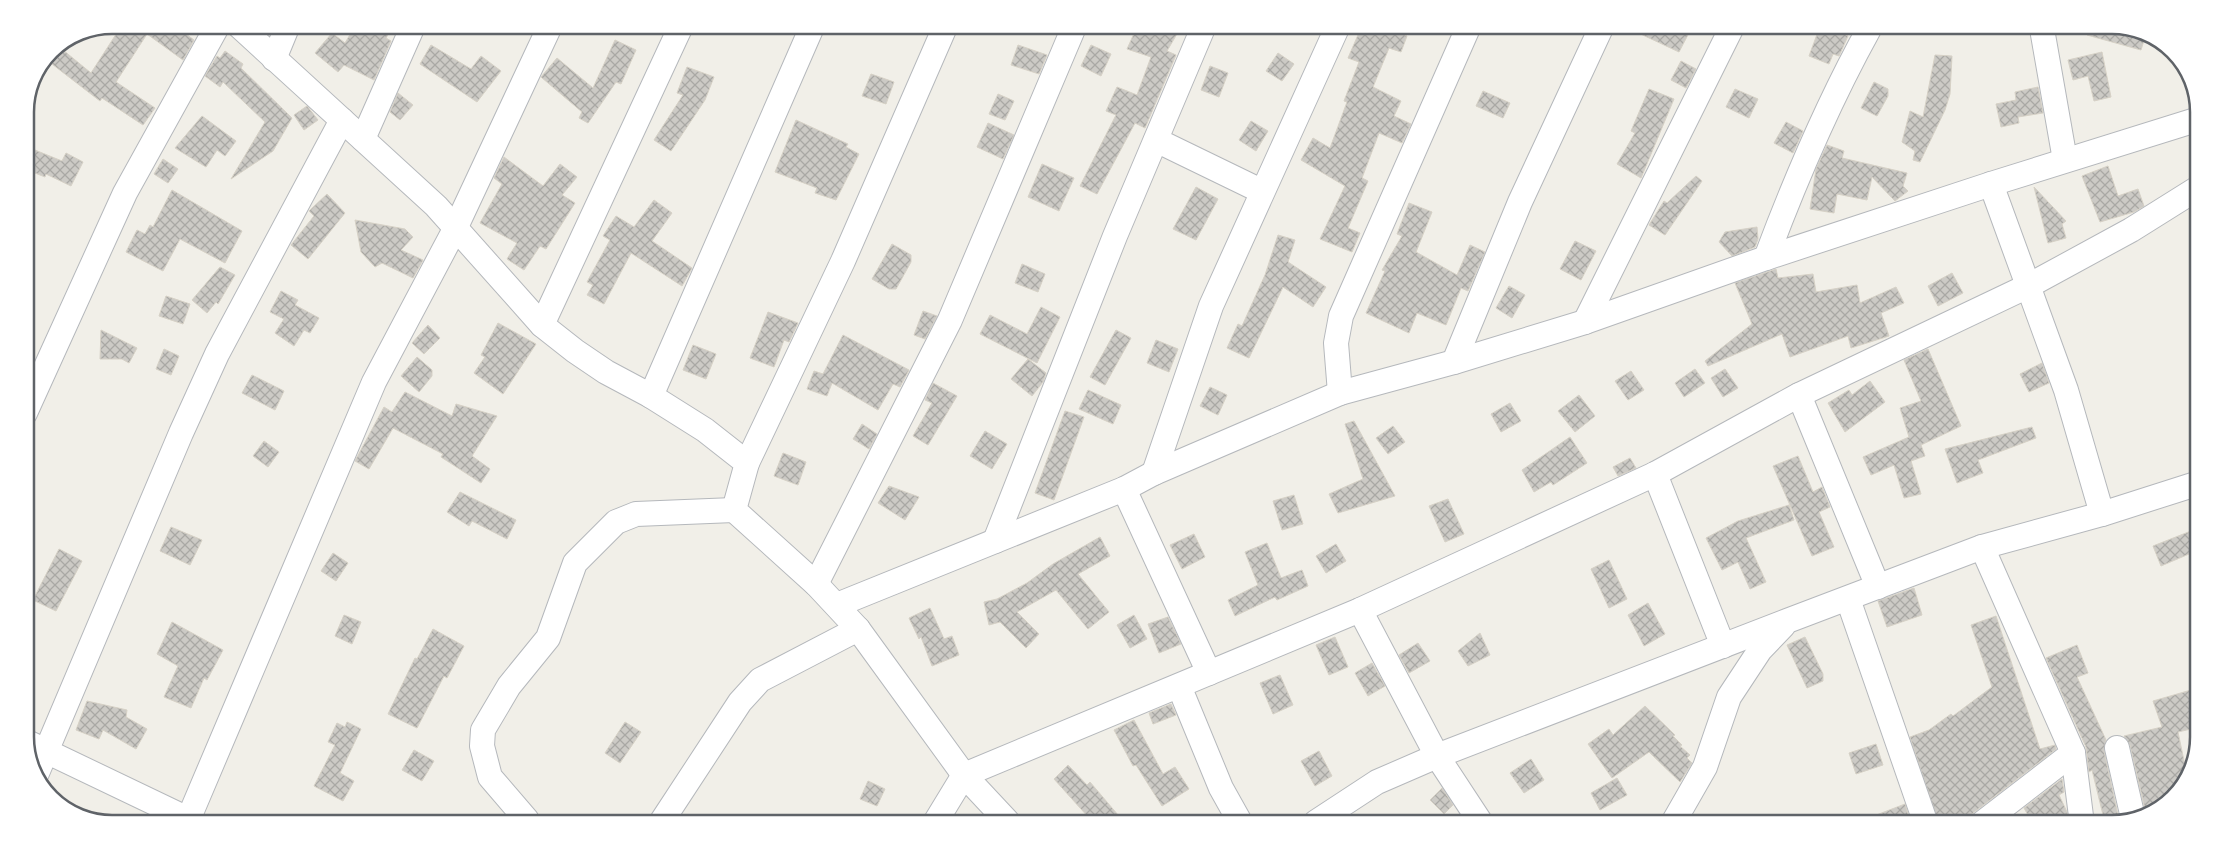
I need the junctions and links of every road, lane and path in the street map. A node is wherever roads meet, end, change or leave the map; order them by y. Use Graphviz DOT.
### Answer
graph roads {
  1 [pos="213,34"];
  2 [pos="248,34"];
  3 [pos="284,34"];
  4 [pos="409,34"];
  5 [pos="546,34"];
  6 [pos="677,34"];
  7 [pos="809,34"];
  8 [pos="942,34"];
  9 [pos="1071,34"];
  10 [pos="1201,34"];
  11 [pos="1334,34"];
  12 [pos="1465,34"];
  13 [pos="1599,34"];
  14 [pos="1729,34"];
  15 [pos="1866,34"];
  16 [pos="2043,34"];
  17 [pos="274,59"];
  18 [pos="342,120"];
  19 [pos="2190,122"];
  20 [pos="363,138"];
  21 [pos="1156,140"];
  22 [pos="2065,160"];
  23 [pos="1991,184"];
  24 [pos="1262,191"];
  25 [pos="2190,193"];
  26 [pos="455,228"];
  27 [pos="1766,258"];
  28 [pos="2030,285"];
  29 [pos="1585,322"];
  30 [pos="542,325"];
  31 [pos="1454,362"];
  32 [pos="34,393"];
  33 [pos="1340,393"];
  34 [pos="1799,395"];
  35 [pos="651,396"];
  36 [pos="747,464"];
  37 [pos="1154,473"];
  38 [pos="1654,474"];
  39 [pos="2190,486"];
  40 [pos="1124,489"];
  41 [pos="734,510"];
  42 [pos="2102,514"];
  43 [pos="995,541"];
  44 [pos="1982,547"];
  45 [pos="816,584"];
  46 [pos="1878,587"];
  47 [pos="1848,599"];
  48 [pos="837,605"];
  49 [pos="1360,610"];
  50 [pos="1787,621"];
  51 [pos="858,628"];
  52 [pos="1723,646"];
  53 [pos="1209,673"];
  54 [pos="1179,686"];
  55 [pos="34,745"];
  56 [pos="2117,748"];
  57 [pos="47,750"];
  58 [pos="2074,753"];
  59 [pos="1437,756"];
  60 [pos="40,766"];
  61 [pos="964,775"];
  62 [pos="2132,813"];
  63 [pos="181,815"];
  64 [pos="191,815"];
  65 [pos="523,815"];
  66 [pos="666,815"];
  67 [pos="940,815"];
  68 [pos="1001,815"];
  69 [pos="1236,815"];
  70 [pos="1327,815"];
  71 [pos="1476,815"];
  72 [pos="1678,815"];
  73 [pos="1923,815"];
  74 [pos="1993,815"];
  75 [pos="2081,815"];
  1 -- 32 [label="street"];
  2 -- 17 [label="street"];
  3 -- 17 [label="street"];
  4 -- 20 [label="street"];
  5 -- 26 [label="street"];
  6 -- 30 [label="street"];
  7 -- 35 [label="street"];
  8 -- 36 [label="street"];
  9 -- 45 [label="street"];
  10 -- 21 [label="street"];
  11 -- 24 [label="street"];
  12 -- 33 [label="street"];
  13 -- 31 [label="street"];
  14 -- 29 [label="street"];
  15 -- 27 [label="street"];
  16 -- 22 [label="street"];
  17 -- 18 [label="street"];
  18 -- 20 [label="street"];
  18 -- 57 [label="street"];
  19 -- 22 [label="street"];
  20 -- 26 [label="street"];
  21 -- 24 [label="street"];
  21 -- 43 [label="street"];
  22 -- 23 [label="street"];
  23 -- 27 [label="street"];
  23 -- 28 [label="street"];
  24 -- 37 [label="street"];
  25 -- 28 [label="street"];
  26 -- 30 [label="street"];
  26 -- 64 [label="street"];
  27 -- 29 [label="street"];
  28 -- 34 [label="street"];
  28 -- 42 [label="street"];
  29 -- 31 [label="street"];
  30 -- 35 [label="street"];
  31 -- 33 [label="street"];
  33 -- 37 [label="street"];
  34 -- 38 [label="street"];
  34 -- 46 [label="street"];
  35 -- 36 [label="street"];
  36 -- 41 [label="street"];
  37 -- 40 [label="street"];
  38 -- 49 [label="street"];
  38 -- 52 [label="street"];
  39 -- 42 [label="street"];
  40 -- 43 [label="street"];
  40 -- 53 [label="street"];
  41 -- 45 [label="street"];
  41 -- 65 [label="street"];
  42 -- 44 [label="street"];
  43 -- 48 [label="street"];
  44 -- 46 [label="street"];
  44 -- 58 [label="street"];
  45 -- 48 [label="street"];
  46 -- 47 [label="street"];
  47 -- 50 [label="street"];
  47 -- 73 [label="street"];
  48 -- 51 [label="street"];
  49 -- 53 [label="street"];
  49 -- 59 [label="street"];
  50 -- 52 [label="street"];
  50 -- 72 [label="street"];
  51 -- 61 [label="street"];
  51 -- 66 [label="street"];
  52 -- 59 [label="street"];
  53 -- 54 [label="street"];
  54 -- 61 [label="street"];
  54 -- 69 [label="street"];
  55 -- 57 [label="street"];
  56 -- 62 [label="street"];
  57 -- 60 [label="street"];
  57 -- 63 [label="street"];
  58 -- 74 [label="street"];
  58 -- 75 [label="street"];
  59 -- 70 [label="street"];
  59 -- 71 [label="street"];
  61 -- 67 [label="street"];
  61 -- 68 [label="street"];
}
